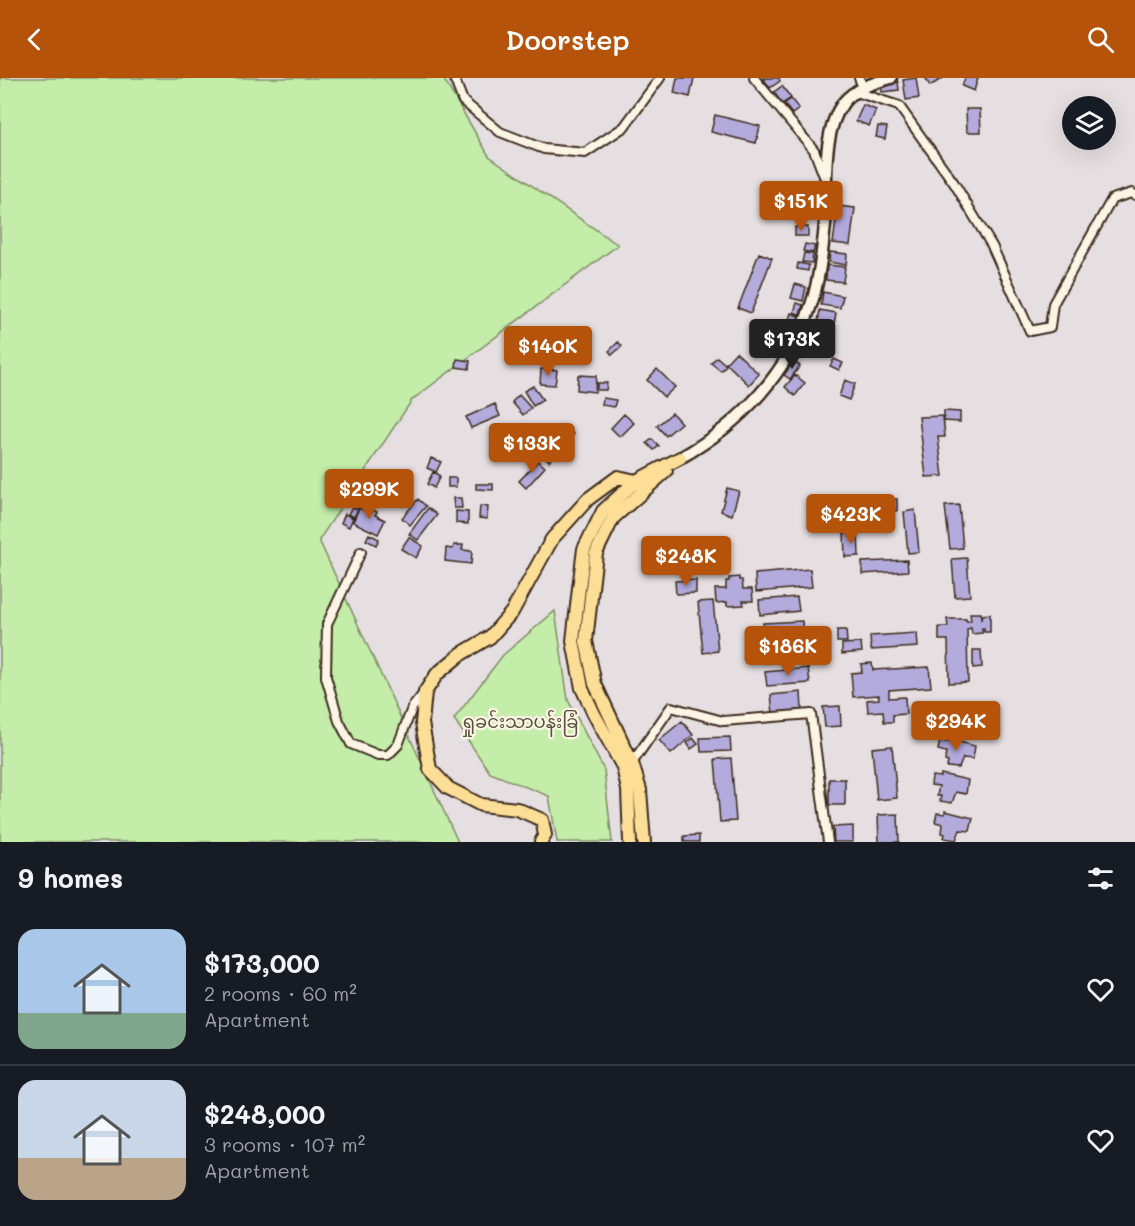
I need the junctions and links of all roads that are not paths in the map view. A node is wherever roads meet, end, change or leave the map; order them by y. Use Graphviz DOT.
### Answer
graph roads {
  1 [pos="454,78"];
  2 [pos="660,78"];
  3 [pos="754,78"];
  4 [pos="891,78"];
  5 [pos="859,86"];
  6 [pos="825,179"];
  7 [pos="1135,195"];
  8 [pos="680,458"];
  9 [pos="641,485"];
  10 [pos="361,552"];
  11 [pos="425,692"];
  12 [pos="632,763"];
  13 [pos="634,790"];
  14 [pos="541,842"];
  15 [pos="630,842"];
  16 [pos="645,842"];
  17 [pos="828,842"];
  1 -- 2 [label="street"];
  3 -- 6 [label="street"];
  4 -- 5 [label="main road"];
  5 -- 6 [label="main road"];
  5 -- 7 [label="street"];
  6 -- 8 [label="main road"];
  8 -- 9 [label="highway"];
  9 -- 11 [label="highway"];
  9 -- 12 [label="highway"];
  9 -- 13 [label="highway"];
  10 -- 11 [label="street"];
  11 -- 14 [label="highway"];
  12 -- 13 [label="highway"];
  12 -- 17 [label="street"];
  13 -- 15 [label="highway"];
  13 -- 16 [label="highway"];
}
